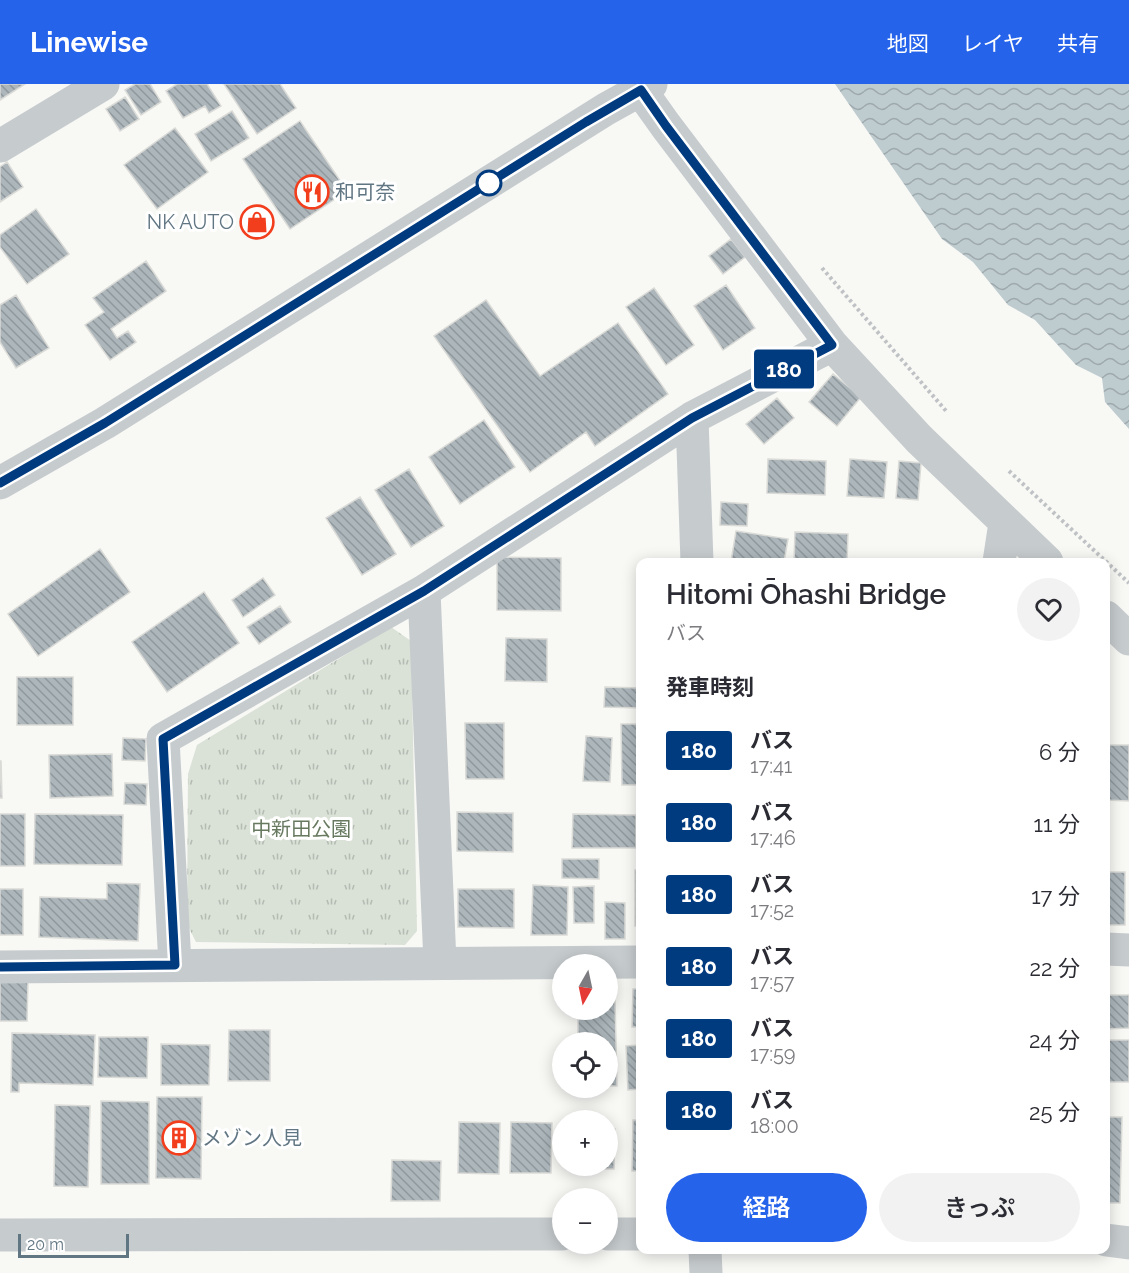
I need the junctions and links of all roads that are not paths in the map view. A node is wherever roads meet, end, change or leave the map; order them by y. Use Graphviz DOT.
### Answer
graph roads {
  1 [pos="103,84"];
  2 [pos="643,86"];
  3 [pos="0,146"];
  4 [pos="832,345"];
  5 [pos="692,418"];
  6 [pos="0,483"];
  7 [pos="1005,523"];
  8 [pos="697,558"];
  9 [pos="1000,558"];
  10 [pos="1043,558"];
  11 [pos="424,591"];
  12 [pos="1110,621"];
  13 [pos="1129,639"];
  14 [pos="1110,949"];
  15 [pos="1129,950"];
  16 [pos="636,962"];
  17 [pos="440,963"];
  18 [pos="175,965"];
  19 [pos="0,967"];
  20 [pos="0,1234"];
  21 [pos="552,1234"];
  22 [pos="618,1234"];
  23 [pos="636,1234"];
  24 [pos="1110,1241"];
  25 [pos="1129,1243"];
  26 [pos="705,1254"];
  27 [pos="706,1273"];
  1 -- 3 [label="street"];
  2 -- 4 [label="street"];
  2 -- 6 [label="street"];
  4 -- 5 [label="street"];
  4 -- 7 [label="street"];
  5 -- 8 [label="street"];
  5 -- 11 [label="street"];
  7 -- 9 [label="street"];
  7 -- 10 [label="street"];
  11 -- 17 [label="street"];
  11 -- 18 [label="street"];
  12 -- 13 [label="street"];
  14 -- 15 [label="street"];
  16 -- 17 [label="street"];
  17 -- 18 [label="street"];
  18 -- 19 [label="street"];
  20 -- 21 [label="street"];
  22 -- 23 [label="street"];
  24 -- 25 [label="street"];
  26 -- 27 [label="street"];
}
